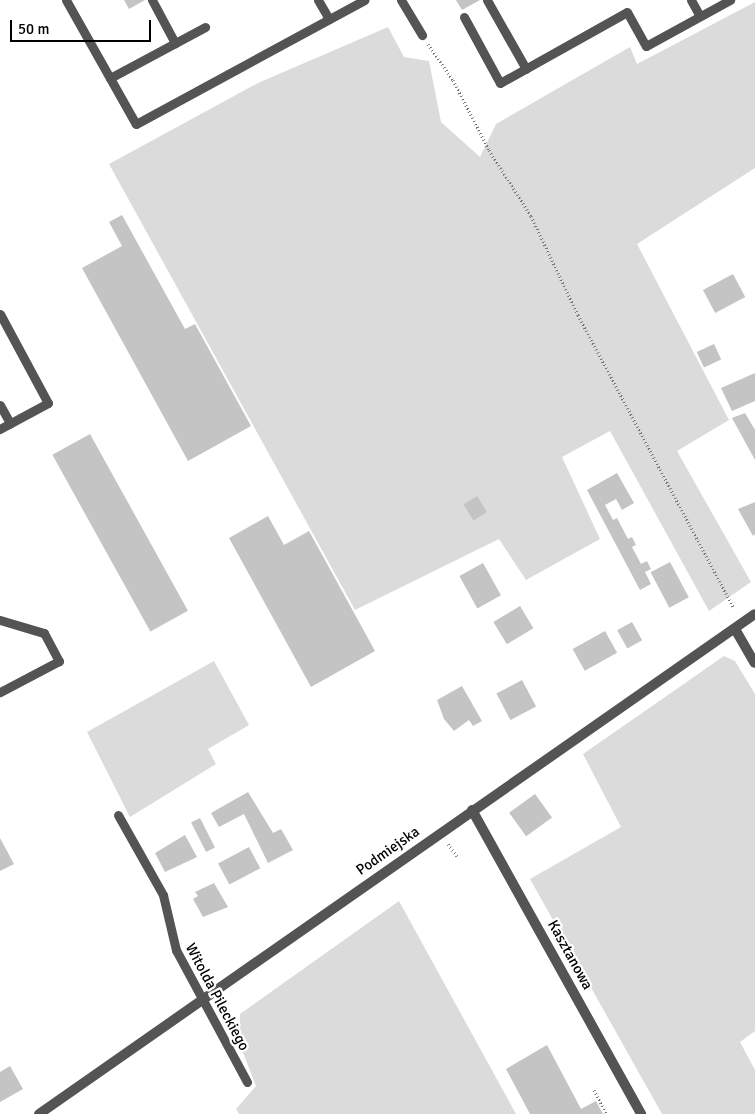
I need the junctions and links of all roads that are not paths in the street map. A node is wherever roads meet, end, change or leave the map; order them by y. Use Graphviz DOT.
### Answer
graph roads {
  1 [pos="66,0"];
  2 [pos="152,0"];
  3 [pos="318,0"];
  4 [pos="364,0"];
  5 [pos="401,0"];
  6 [pos="487,0"];
  7 [pos="692,0"];
  8 [pos="730,0"];
  9 [pos="700,16"];
  10 [pos="464,17"];
  11 [pos="329,18"];
  12 [pos="204,27"];
  13 [pos="422,35"];
  14 [pos="175,43"];
  15 [pos="526,69"];
  16 [pos="110,78"];
  17 [pos="0,314"];
  18 [pos="0,405"];
  19 [pos="10,423"];
  20 [pos="0,429"];
  21 [pos="755,614"];
  22 [pos="0,620"];
  23 [pos="735,629"];
  24 [pos="755,663"];
  25 [pos="0,692"];
  26 [pos="472,810"];
  27 [pos="118,815"];
  28 [pos="202,1000"];
  29 [pos="247,1082"];
  30 [pos="39,1114"];
  31 [pos="641,1114"];
  1 -- 16 [label="lane"];
  2 -- 14 [label="lane"];
  3 -- 11 [label="lane"];
  4 -- 11 [label="lane"];
  5 -- 13 [label="lane"];
  6 -- 15 [label="lane"];
  7 -- 9 [label="lane"];
  8 -- 9 [label="lane"];
  9 -- 15 [label="lane"];
  10 -- 15 [label="lane"];
  11 -- 16 [label="lane"];
  12 -- 14 [label="lane"];
  14 -- 16 [label="lane"];
  17 -- 19 [label="lane"];
  18 -- 19 [label="lane"];
  19 -- 20 [label="lane"];
  21 -- 23 [label="street, Podmiejska"];
  22 -- 25 [label="lane"];
  23 -- 24 [label="street"];
  23 -- 26 [label="street, Podmiejska"];
  26 -- 28 [label="street, Podmiejska"];
  26 -- 31 [label="street, Kasztanowa"];
  27 -- 28 [label="lane, Witolda Pileckiego"];
  28 -- 29 [label="lane, Witolda Pileckiego"];
  28 -- 30 [label="street, Podmiejska"];
}
